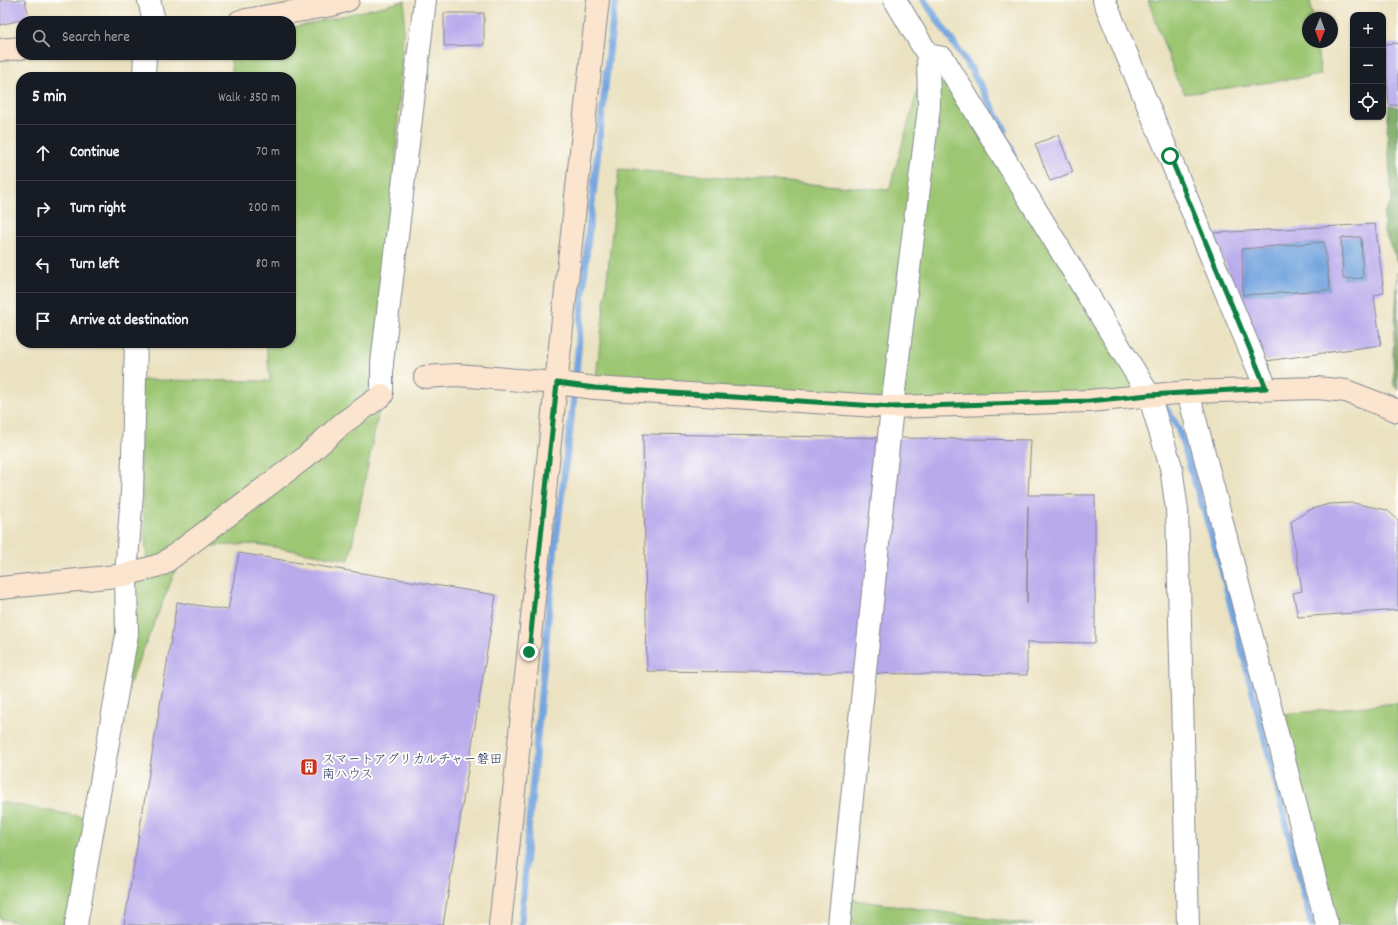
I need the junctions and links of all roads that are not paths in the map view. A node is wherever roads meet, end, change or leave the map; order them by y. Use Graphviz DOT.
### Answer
graph roads {
  1 [pos="149,0"];
  2 [pos="348,0"];
  3 [pos="425,0"];
  4 [pos="598,0"];
  5 [pos="895,0"];
  6 [pos="1104,0"];
  7 [pos="153,16"];
  8 [pos="266,16"];
  9 [pos="16,48"];
  10 [pos="0,50"];
  11 [pos="928,55"];
  12 [pos="145,60"];
  13 [pos="144,72"];
  14 [pos="136,348"];
  15 [pos="425,377"];
  16 [pos="558,383"];
  17 [pos="1266,388"];
  18 [pos="1188,392"];
  19 [pos="1149,395"];
  20 [pos="892,407"];
  21 [pos="1398,411"];
  22 [pos="126,575"];
  23 [pos="0,588"];
  24 [pos="76,925"];
  25 [pos="500,925"];
  26 [pos="839,925"];
  27 [pos="1188,925"];
  28 [pos="1326,925"];
  1 -- 7 [label="street"];
  2 -- 8 [label="street"];
  3 -- 22 [label="street"];
  4 -- 16 [label="street"];
  5 -- 11 [label="street"];
  6 -- 17 [label="street"];
  9 -- 10 [label="street"];
  11 -- 19 [label="street"];
  11 -- 20 [label="street"];
  12 -- 13 [label="street"];
  14 -- 22 [label="street"];
  15 -- 16 [label="street"];
  16 -- 20 [label="street"];
  16 -- 25 [label="street"];
  17 -- 18 [label="street"];
  17 -- 21 [label="street"];
  18 -- 19 [label="street"];
  18 -- 28 [label="street"];
  19 -- 20 [label="street"];
  19 -- 27 [label="street"];
  20 -- 26 [label="street"];
  22 -- 23 [label="street"];
  22 -- 24 [label="street"];
}
